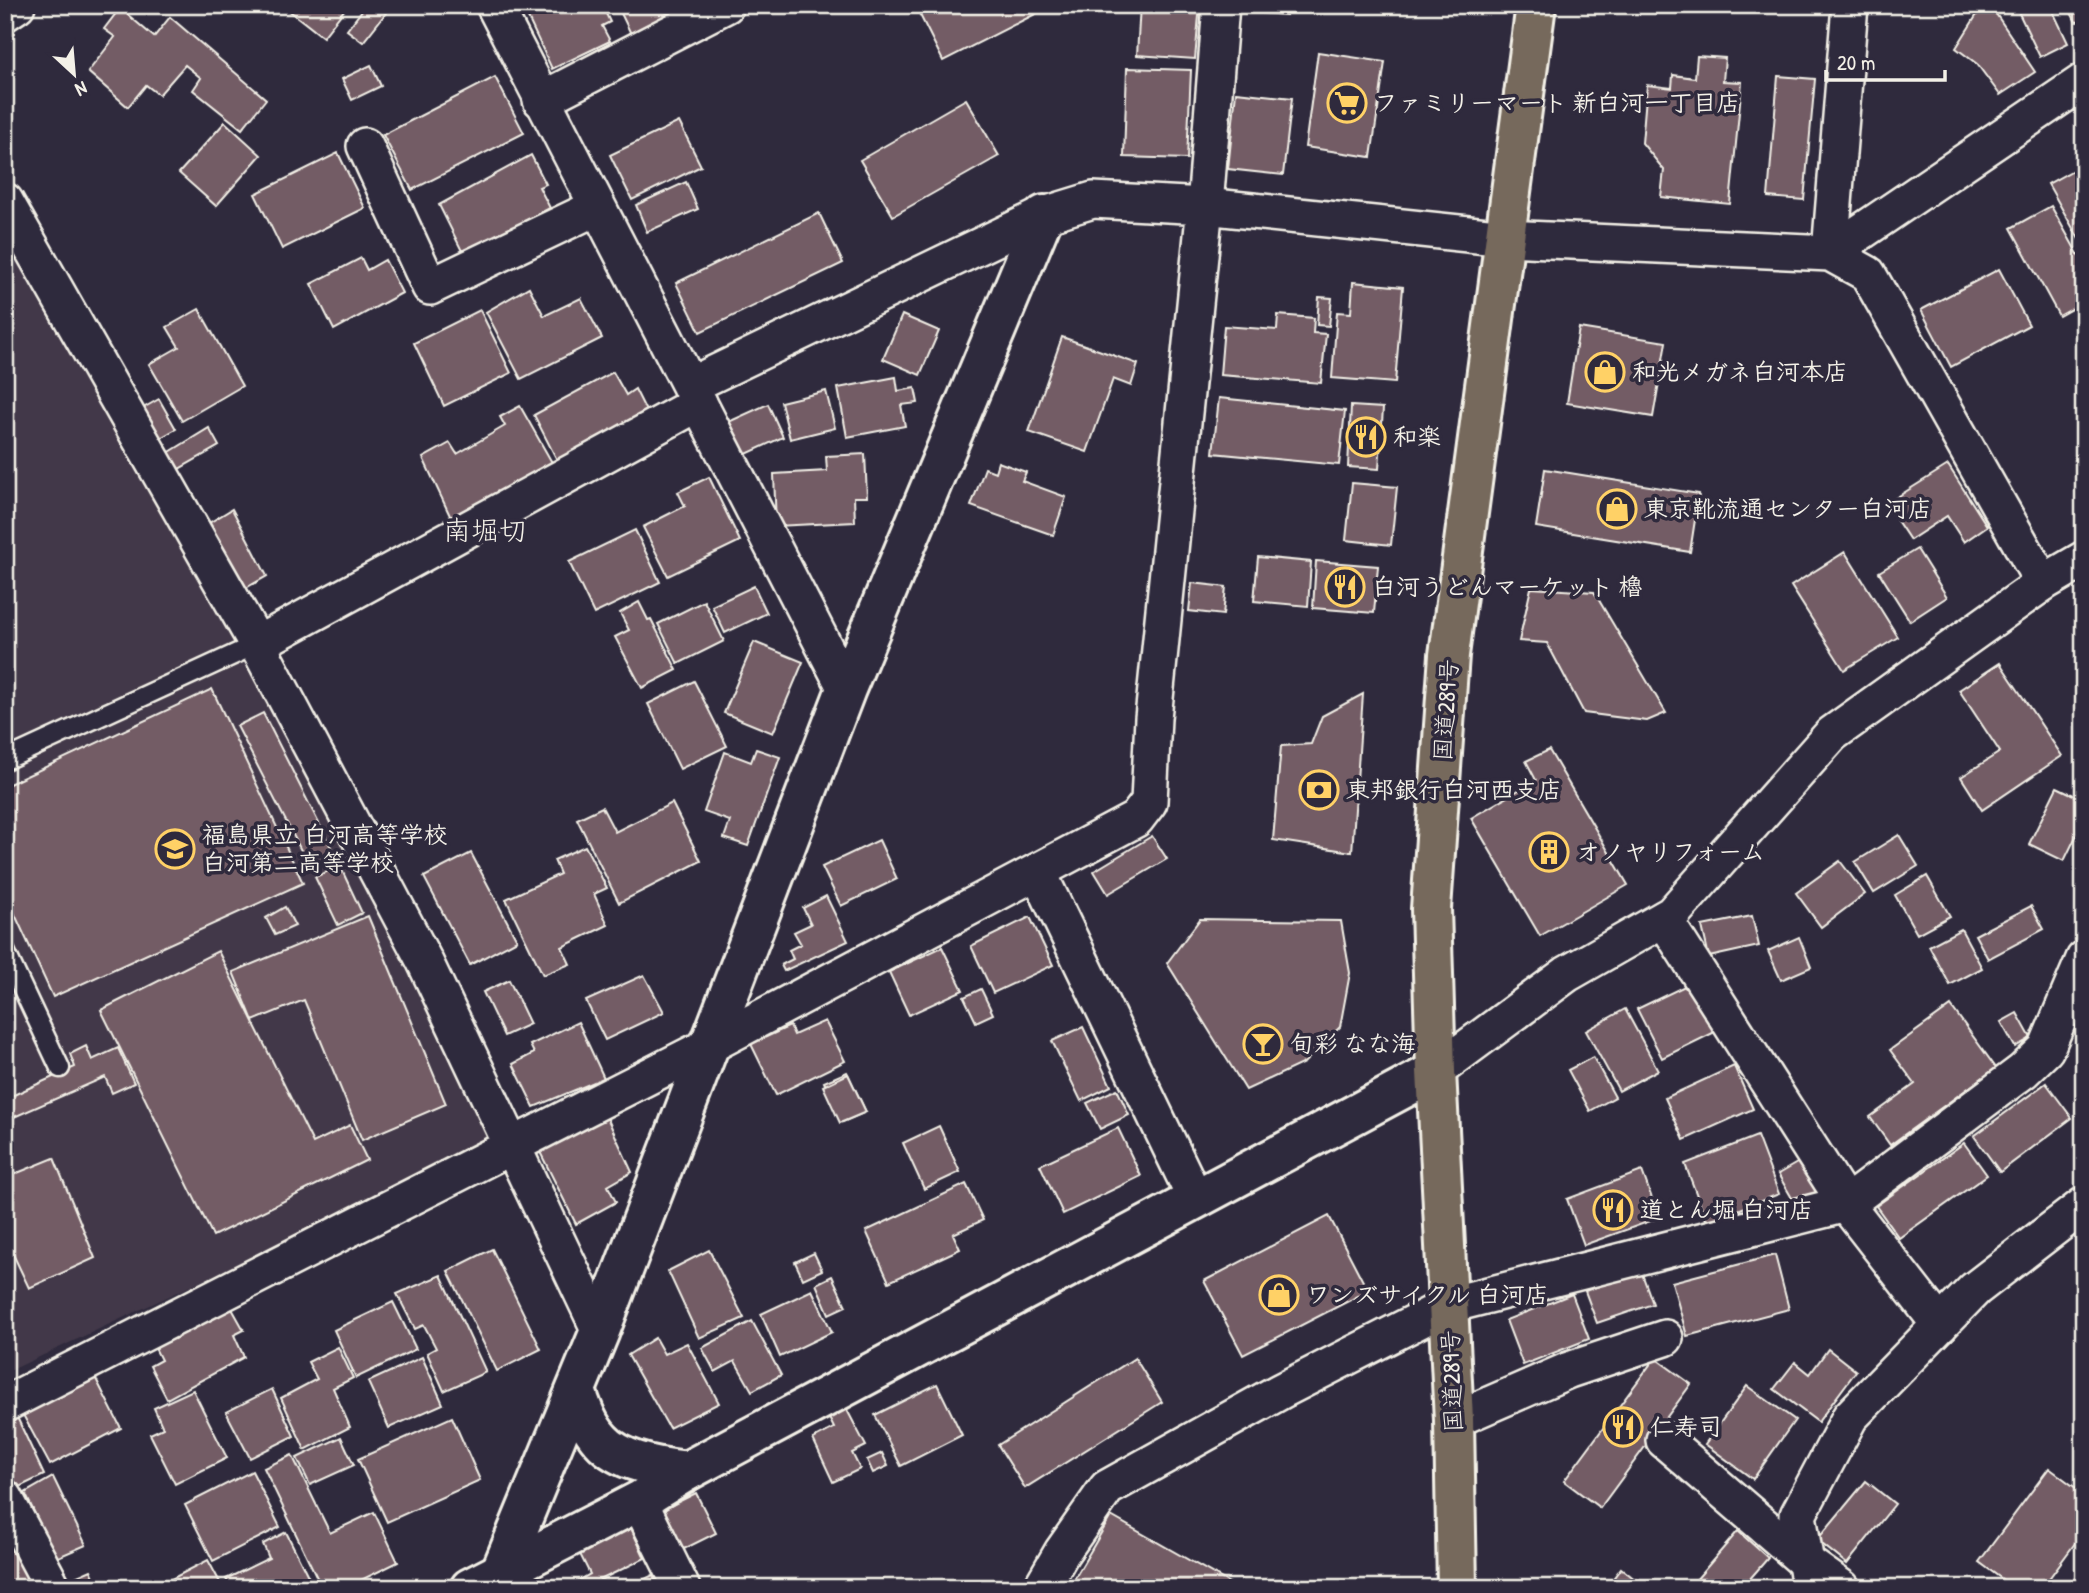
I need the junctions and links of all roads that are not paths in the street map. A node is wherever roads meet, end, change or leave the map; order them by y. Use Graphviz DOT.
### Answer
graph roads {
  1 [pos="17,5"];
  2 [pos="494,5"];
  3 [pos="726,5"];
  4 [pos="1221,5"];
  5 [pos="1536,5"];
  6 [pos="1850,5"];
  7 [pos="5,13"];
  8 [pos="2084,81"];
  9 [pos="541,100"];
  10 [pos="365,146"];
  11 [pos="5,201"];
  12 [pos="1205,206"];
  13 [pos="597,207"];
  14 [pos="1044,215"];
  15 [pos="1506,238"];
  16 [pos="1830,253"];
  17 [pos="695,394"];
  18 [pos="2084,559"];
  19 [pos="2043,583"];
  20 [pos="257,643"];
  21 [pos="846,689"];
  22 [pos="5,760"];
  23 [pos="1038,872"];
  24 [pos="1664,919"];
  25 [pos="5,951"];
  26 [pos="2084,959"];
  27 [pos="712,1044"];
  28 [pos="60,1068"];
  29 [pos="1436,1071"];
  30 [pos="512,1145"];
  31 [pos="1195,1198"];
  32 [pos="1846,1204"];
  33 [pos="2084,1205"];
  34 [pos="1449,1305"];
  35 [pos="1940,1325"];
  36 [pos="600,1331"];
  37 [pos="1665,1338"];
  38 [pos="576,1391"];
  39 [pos="5,1404"];
  40 [pos="1454,1420"];
  41 [pos="1664,1440"];
  42 [pos="687,1471"];
  43 [pos="5,1498"];
  44 [pos="639,1501"];
  45 [pos="1809,1575"];
  46 [pos="489,1582"];
  47 [pos="53,1588"];
  48 [pos="682,1588"];
  49 [pos="1041,1588"];
  50 [pos="1457,1588"];
  51 [pos="1842,1588"];
  1 -- 7 [label="street"];
  2 -- 9 [label="street"];
  3 -- 9 [label="street"];
  4 -- 12 [label="street"];
  5 -- 15 [label="highway, 国道289号"];
  6 -- 16 [label="street"];
  8 -- 16 [label="street"];
  9 -- 13 [label="street"];
  10 -- 13 [label="street"];
  11 -- 20 [label="street"];
  12 -- 14 [label="street"];
  12 -- 15 [label="street"];
  12 -- 23 [label="street"];
  13 -- 17 [label="street"];
  14 -- 17 [label="street"];
  14 -- 21 [label="street"];
  15 -- 16 [label="street"];
  15 -- 29 [label="highway, 国道289号"];
  16 -- 19 [label="street"];
  17 -- 20 [label="street"];
  17 -- 21 [label="street"];
  18 -- 19 [label="street"];
  19 -- 24 [label="street"];
  20 -- 22 [label="lane"];
  20 -- 30 [label="street"];
  21 -- 27 [label="street"];
  23 -- 27 [label="street"];
  23 -- 31 [label="street"];
  24 -- 29 [label="street"];
  24 -- 32 [label="street"];
  25 -- 28 [label="lane"];
  26 -- 32 [label="street"];
  27 -- 30 [label="street"];
  27 -- 36 [label="street"];
  29 -- 31 [label="street"];
  29 -- 34 [label="highway, 国道289号"];
  30 -- 36 [label="street"];
  30 -- 39 [label="street"];
  31 -- 42 [label="street"];
  32 -- 34 [label="street"];
  32 -- 35 [label="street"];
  33 -- 35 [label="street"];
  34 -- 40 [label="highway, 国道289号"];
  34 -- 49 [label="street"];
  35 -- 45 [label="street"];
  36 -- 38 [label="street"];
  37 -- 40 [label="street"];
  38 -- 42 [label="street"];
  38 -- 46 [label="street"];
  40 -- 50 [label="highway, 国道289号"];
  41 -- 45 [label="street"];
  42 -- 44 [label="street"];
  43 -- 47 [label="street"];
  44 -- 46 [label="street"];
  44 -- 48 [label="street"];
  45 -- 51 [label="street"];
}
